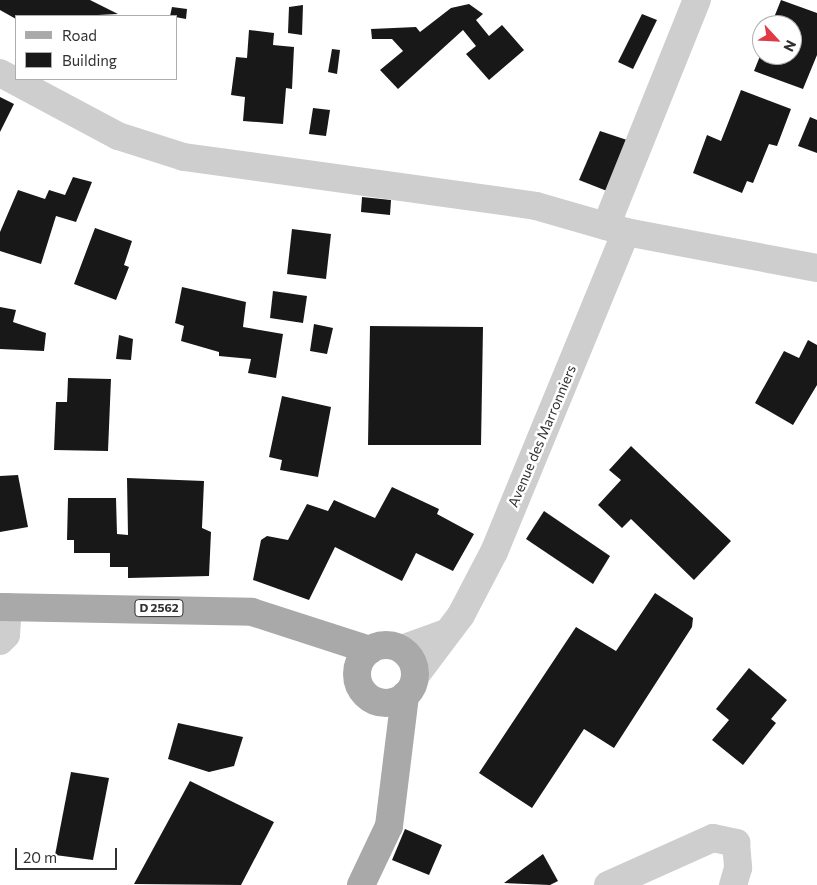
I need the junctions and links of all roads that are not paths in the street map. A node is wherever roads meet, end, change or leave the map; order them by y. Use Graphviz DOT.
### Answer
graph roads {
  1 [pos="697,0"];
  2 [pos="0,73"];
  3 [pos="616,229"];
  4 [pos="817,268"];
  5 [pos="4,607"];
  6 [pos="314,633"];
  7 [pos="446,633"];
  8 [pos="0,641"];
  9 [pos="402,649"];
  10 [pos="370,650"];
  11 [pos="357,676"];
  12 [pos="410,686"];
  13 [pos="377,702"];
  14 [pos="398,768"];
  15 [pos="361,885"];
  16 [pos="608,885"];
  17 [pos="733,885"];
  1 -- 3 [label="street, Avenue des Marronniers"];
  2 -- 3 [label="street"];
  3 -- 4 [label="street"];
  3 -- 7 [label="street, Avenue des Marronniers"];
  5 -- 6 [label="main road, D 2562"];
  5 -- 8 [label="street"];
  6 -- 10 [label="main road, D 2562"];
  6 -- 11 [label="main road, D 2562"];
  7 -- 9 [label="street"];
  7 -- 12 [label="street, Avenue des Marronniers"];
  9 -- 10 [label="main road"];
  9 -- 12 [label="main road"];
  10 -- 11 [label="main road"];
  11 -- 13 [label="main road"];
  12 -- 13 [label="main road"];
  12 -- 14 [label="main road"];
  13 -- 14 [label="main road"];
  14 -- 15 [label="main road"];
  16 -- 17 [label="street"];
}
